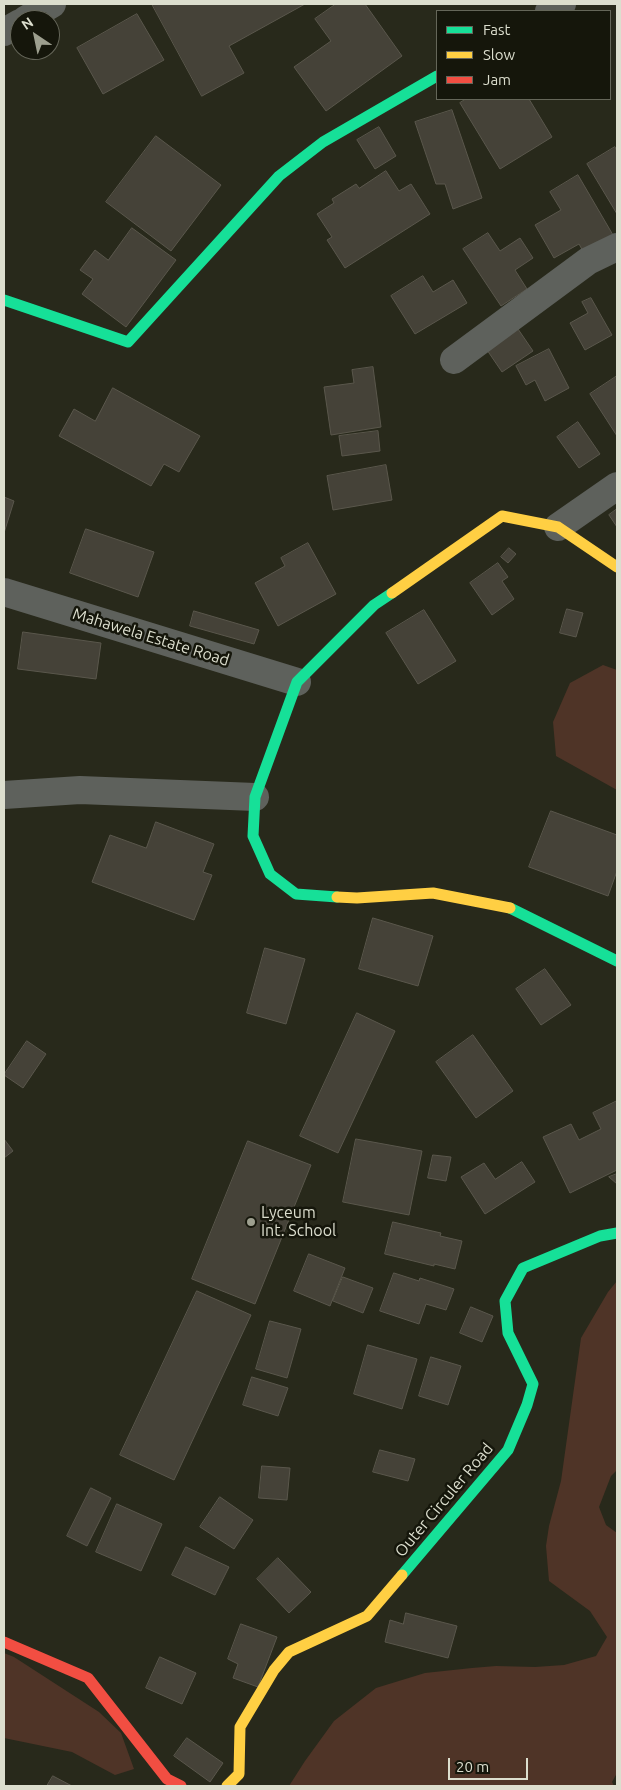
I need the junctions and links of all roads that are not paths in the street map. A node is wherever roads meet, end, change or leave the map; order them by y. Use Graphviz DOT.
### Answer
graph roads {
  1 [pos="562,4"];
  2 [pos="551,10"];
  3 [pos="436,77"];
  4 [pos="617,247"];
  5 [pos="4,300"];
  6 [pos="454,360"];
  7 [pos="617,486"];
  8 [pos="558,527"];
  9 [pos="617,567"];
  10 [pos="4,592"];
  11 [pos="297,682"];
  12 [pos="4,795"];
  13 [pos="255,797"];
  14 [pos="617,961"];
  15 [pos="617,1233"];
  16 [pos="4,1642"];
  17 [pos="181,1786"];
  18 [pos="227,1786"];
  1 -- 2 [label="street"];
  3 -- 5 [label="street"];
  4 -- 6 [label="street"];
  7 -- 8 [label="street"];
  8 -- 9 [label="street"];
  8 -- 11 [label="street"];
  10 -- 11 [label="street, Mahawela Estate Road"];
  11 -- 13 [label="street"];
  12 -- 13 [label="street"];
  13 -- 14 [label="street"];
  15 -- 18 [label="street, Outer Circuler Road"];
  16 -- 17 [label="street"];
}
